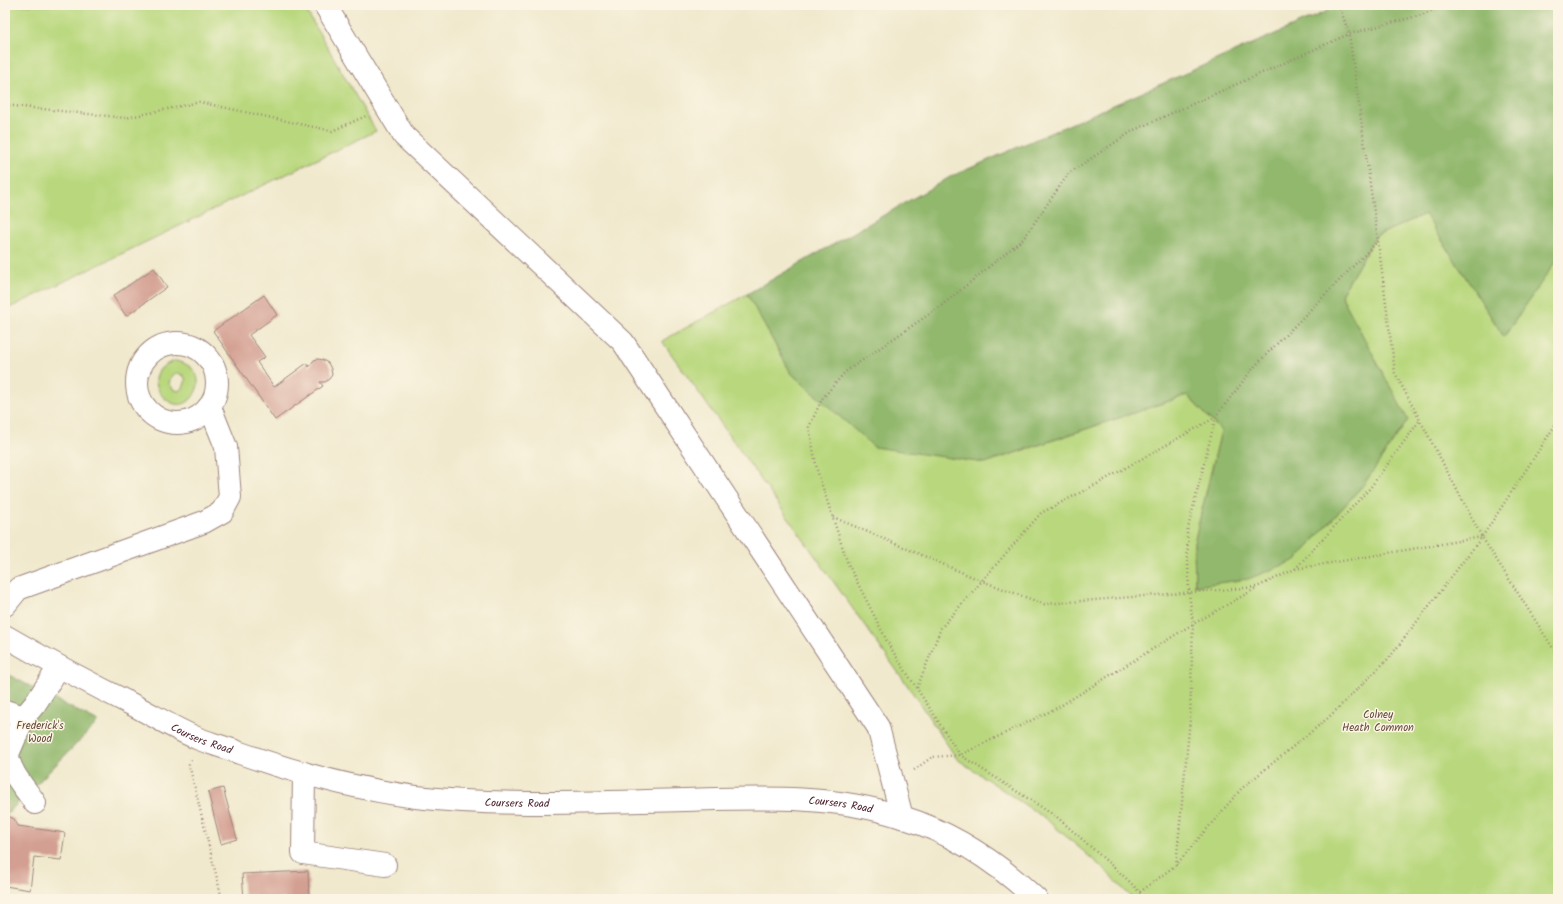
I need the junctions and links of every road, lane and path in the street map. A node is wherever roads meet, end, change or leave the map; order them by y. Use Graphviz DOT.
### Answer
graph roads {
  1 [pos="325,5"];
  2 [pos="1339,5"];
  3 [pos="1446,5"];
  4 [pos="1349,34"];
  5 [pos="5,105"];
  6 [pos="387,107"];
  7 [pos="1378,241"];
  8 [pos="210,406"];
  9 [pos="1216,416"];
  10 [pos="1420,420"];
  11 [pos="1558,421"];
  12 [pos="832,517"];
  13 [pos="1482,538"];
  14 [pos="1295,569"];
  15 [pos="982,581"];
  16 [pos="1257,587"];
  17 [pos="1189,593"];
  18 [pos="5,605"];
  19 [pos="1192,624"];
  20 [pos="5,636"];
  21 [pos="1558,656"];
  22 [pos="59,667"];
  23 [pos="917,688"];
  24 [pos="14,714"];
  25 [pos="197,738"];
  26 [pos="7,750"];
  27 [pos="960,755"];
  28 [pos="304,773"];
  29 [pos="893,784"];
  30 [pos="36,803"];
  31 [pos="902,817"];
  32 [pos="386,865"];
  33 [pos="1176,865"];
  34 [pos="1140,892"];
  35 [pos="222,899"];
  36 [pos="1036,899"];
  37 [pos="1136,899"];
  38 [pos="1146,899"];
  1 -- 6 [label="street"];
  2 -- 4 [label="path"];
  3 -- 4 [label="path"];
  4 -- 7 [label="path"];
  4 -- 12 [label="path"];
  5 -- 6 [label="path"];
  6 -- 29 [label="street"];
  7 -- 9 [label="path"];
  7 -- 10 [label="path"];
  8 -- 18 [label="street"];
  9 -- 15 [label="path"];
  9 -- 17 [label="path"];
  10 -- 13 [label="path"];
  10 -- 14 [label="path"];
  11 -- 13 [label="path"];
  12 -- 15 [label="path"];
  12 -- 23 [label="path"];
  13 -- 14 [label="path"];
  13 -- 21 [label="path"];
  13 -- 33 [label="path"];
  14 -- 16 [label="path"];
  15 -- 17 [label="path"];
  15 -- 23 [label="path"];
  16 -- 17 [label="path"];
  16 -- 19 [label="path"];
  17 -- 19 [label="path"];
  19 -- 27 [label="path"];
  19 -- 33 [label="path"];
  20 -- 22 [label="street, Coursers Road"];
  22 -- 24 [label="street"];
  22 -- 25 [label="street, Coursers Road"];
  23 -- 27 [label="path"];
  24 -- 26 [label="street"];
  25 -- 28 [label="street, Coursers Road"];
  25 -- 35 [label="path"];
  26 -- 30 [label="street"];
  27 -- 29 [label="path"];
  27 -- 34 [label="path"];
  28 -- 31 [label="street, Coursers Road"];
  28 -- 32 [label="street"];
  29 -- 31 [label="street"];
  31 -- 36 [label="street, Coursers Road"];
  33 -- 34 [label="path"];
  34 -- 37 [label="path"];
  34 -- 38 [label="path"];
}
